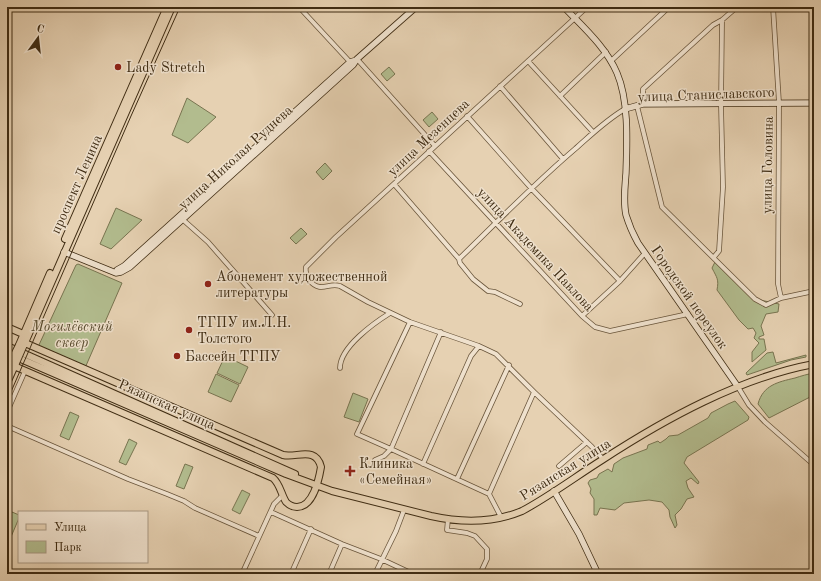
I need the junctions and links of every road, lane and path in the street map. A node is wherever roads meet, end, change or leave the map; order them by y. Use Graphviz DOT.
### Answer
graph roads {
  1 [pos="172,7"];
  2 [pos="299,7"];
  3 [pos="416,7"];
  4 [pos="564,7"];
  5 [pos="586,7"];
  6 [pos="669,7"];
  7 [pos="737,7"];
  8 [pos="773,7"];
  9 [pos="164,8"];
  10 [pos="574,18"];
  11 [pos="722,20"];
  12 [pos="606,52"];
  13 [pos="357,60"];
  14 [pos="528,61"];
  15 [pos="611,61"];
  16 [pos="350,62"];
  17 [pos="500,86"];
  18 [pos="560,96"];
  19 [pos="779,103"];
  20 [pos="814,103"];
  21 [pos="640,105"];
  22 [pos="721,105"];
  23 [pos="625,109"];
  24 [pos="467,116"];
  25 [pos="593,132"];
  26 [pos="435,146"];
  27 [pos="429,151"];
  28 [pos="563,159"];
  29 [pos="394,184"];
  30 [pos="531,188"];
  31 [pos="181,218"];
  32 [pos="496,224"];
  33 [pos="62,251"];
  34 [pos="645,253"];
  35 [pos="714,257"];
  36 [pos="459,259"];
  37 [pos="620,281"];
  38 [pos="814,291"];
  39 [pos="781,298"];
  40 [pos="520,304"];
  41 [pos="390,313"];
  42 [pos="688,314"];
  43 [pos="272,315"];
  44 [pos="582,316"];
  45 [pos="410,322"];
  46 [pos="7,327"];
  47 [pos="441,332"];
  48 [pos="23,334"];
  49 [pos="22,345"];
  50 [pos="7,346"];
  51 [pos="479,346"];
  52 [pos="7,353"];
  53 [pos="14,363"];
  54 [pos="814,364"];
  55 [pos="509,365"];
  56 [pos="340,368"];
  57 [pos="25,371"];
  58 [pos="7,372"];
  59 [pos="7,383"];
  60 [pos="738,387"];
  61 [pos="534,392"];
  62 [pos="7,412"];
  63 [pos="7,426"];
  64 [pos="587,442"];
  65 [pos="390,449"];
  66 [pos="603,459"];
  67 [pos="375,460"];
  68 [pos="262,464"];
  69 [pos="423,464"];
  70 [pos="814,465"];
  71 [pos="559,466"];
  72 [pos="273,478"];
  73 [pos="457,480"];
  74 [pos="316,485"];
  75 [pos="554,491"];
  76 [pos="489,494"];
  77 [pos="283,495"];
  78 [pos="404,510"];
  79 [pos="271,512"];
  80 [pos="501,517"];
  81 [pos="448,520"];
  82 [pos="311,529"];
  83 [pos="259,536"];
  84 [pos="342,544"];
  85 [pos="381,559"];
  86 [pos="242,574"];
  87 [pos="291,574"];
  88 [pos="329,574"];
  89 [pos="375,574"];
  90 [pos="414,574"];
  91 [pos="480,574"];
  92 [pos="598,574"];
  1 -- 33 [label="main road, проспект Ленина"];
  2 -- 16 [label="street"];
  3 -- 13 [label="street, улица Николая Руднева"];
  4 -- 10 [label="street, улица Станиславского"];
  5 -- 10 [label="street, улица Мезенцева"];
  6 -- 15 [label="street"];
  7 -- 11 [label="street"];
  8 -- 19 [label="street, улица Головина"];
  9 -- 33 [label="main road, проспект Ленина"];
  10 -- 12 [label="street, улица Станиславского"];
  10 -- 14 [label="street, улица Мезенцева"];
  11 -- 21 [label="street"];
  11 -- 22 [label="street"];
  12 -- 15 [label="street, улица Станиславского"];
  12 -- 18 [label="street"];
  13 -- 16 [label="street, улица Николая Руднева"];
  13 -- 26 [label="street"];
  13 -- 31 [label="street, улица Николая Руднева"];
  14 -- 17 [label="street, улица Мезенцева"];
  14 -- 18 [label="street"];
  15 -- 23 [label="street, улица Станиславского"];
  16 -- 31 [label="street, улица Николая Руднева"];
  17 -- 24 [label="street, улица Мезенцева"];
  17 -- 28 [label="street"];
  18 -- 25 [label="street"];
  19 -- 20 [label="street, улица Станиславского"];
  19 -- 22 [label="street, улица Станиславского"];
  19 -- 39 [label="street, улица Головина"];
  21 -- 22 [label="street, улица Станиславского"];
  21 -- 23 [label="street, улица Станиславского"];
  21 -- 35 [label="street"];
  22 -- 35 [label="street"];
  23 -- 25 [label="street"];
  23 -- 34 [label="street, Городской переулок"];
  24 -- 26 [label="street, улица Мезенцева"];
  24 -- 30 [label="street"];
  25 -- 28 [label="street"];
  26 -- 27 [label="street, улица Мезенцева"];
  27 -- 29 [label="street, улица Мезенцева"];
  27 -- 32 [label="street, улица Академика Павлова"];
  28 -- 30 [label="street"];
  29 -- 36 [label="street"];
  29 -- 41 [label="street, улица Мезенцева"];
  30 -- 32 [label="street"];
  30 -- 37 [label="street"];
  31 -- 33 [label="street, улица Николая Руднева"];
  31 -- 43 [label="street"];
  32 -- 36 [label="street"];
  32 -- 44 [label="street, улица Академика Павлова"];
  33 -- 48 [label="main road, проспект Ленина"];
  33 -- 49 [label="main road, проспект Ленина"];
  34 -- 37 [label="street"];
  34 -- 42 [label="street, Городской переулок"];
  35 -- 39 [label="street"];
  36 -- 40 [label="street"];
  37 -- 44 [label="street"];
  38 -- 39 [label="street"];
  41 -- 45 [label="street"];
  41 -- 56 [label="street"];
  42 -- 44 [label="street, улица Академика Павлова"];
  42 -- 60 [label="street, Городской переулок"];
  45 -- 47 [label="street"];
  45 -- 65 [label="street"];
  46 -- 48 [label="main road"];
  47 -- 51 [label="street"];
  47 -- 65 [label="street"];
  48 -- 49 [label="main road, проспект Ленина"];
  49 -- 53 [label="main road, проспект Ленина, bridge"];
  49 -- 74 [label="main road"];
  50 -- 74 [label="main road, Рязанская улица"];
  51 -- 55 [label="street"];
  51 -- 69 [label="street"];
  52 -- 68 [label="main road, Рязанская улица"];
  53 -- 57 [label="main road"];
  53 -- 58 [label="main road, проспект Ленина"];
  53 -- 59 [label="main road, проспект Ленина"];
  54 -- 60 [label="main road, Рязанская улица"];
  55 -- 61 [label="street"];
  55 -- 73 [label="street"];
  57 -- 62 [label="street"];
  57 -- 72 [label="main road"];
  60 -- 66 [label="main road, Рязанская улица"];
  60 -- 70 [label="street, Городской переулок"];
  61 -- 64 [label="street"];
  61 -- 76 [label="street"];
  63 -- 83 [label="street"];
  64 -- 66 [label="street"];
  64 -- 71 [label="street"];
  65 -- 67 [label="street"];
  65 -- 69 [label="street"];
  66 -- 75 [label="main road, Рязанская улица"];
  68 -- 72 [label="main road"];
  68 -- 74 [label="main road, Рязанская улица"];
  69 -- 73 [label="street"];
  72 -- 77 [label="main road"];
  73 -- 76 [label="street"];
  74 -- 77 [label="main road"];
  74 -- 78 [label="main road, Рязанская улица"];
  75 -- 80 [label="main road, Рязанская улица"];
  75 -- 92 [label="street"];
  76 -- 80 [label="street"];
  77 -- 79 [label="street"];
  78 -- 81 [label="main road, Рязанская улица"];
  78 -- 85 [label="street"];
  79 -- 82 [label="street"];
  79 -- 83 [label="street"];
  80 -- 81 [label="main road, Рязанская улица"];
  81 -- 91 [label="street"];
  82 -- 84 [label="street"];
  82 -- 87 [label="street"];
  83 -- 86 [label="street"];
  84 -- 85 [label="street"];
  84 -- 88 [label="street"];
  85 -- 89 [label="street"];
  85 -- 90 [label="street"];
}
